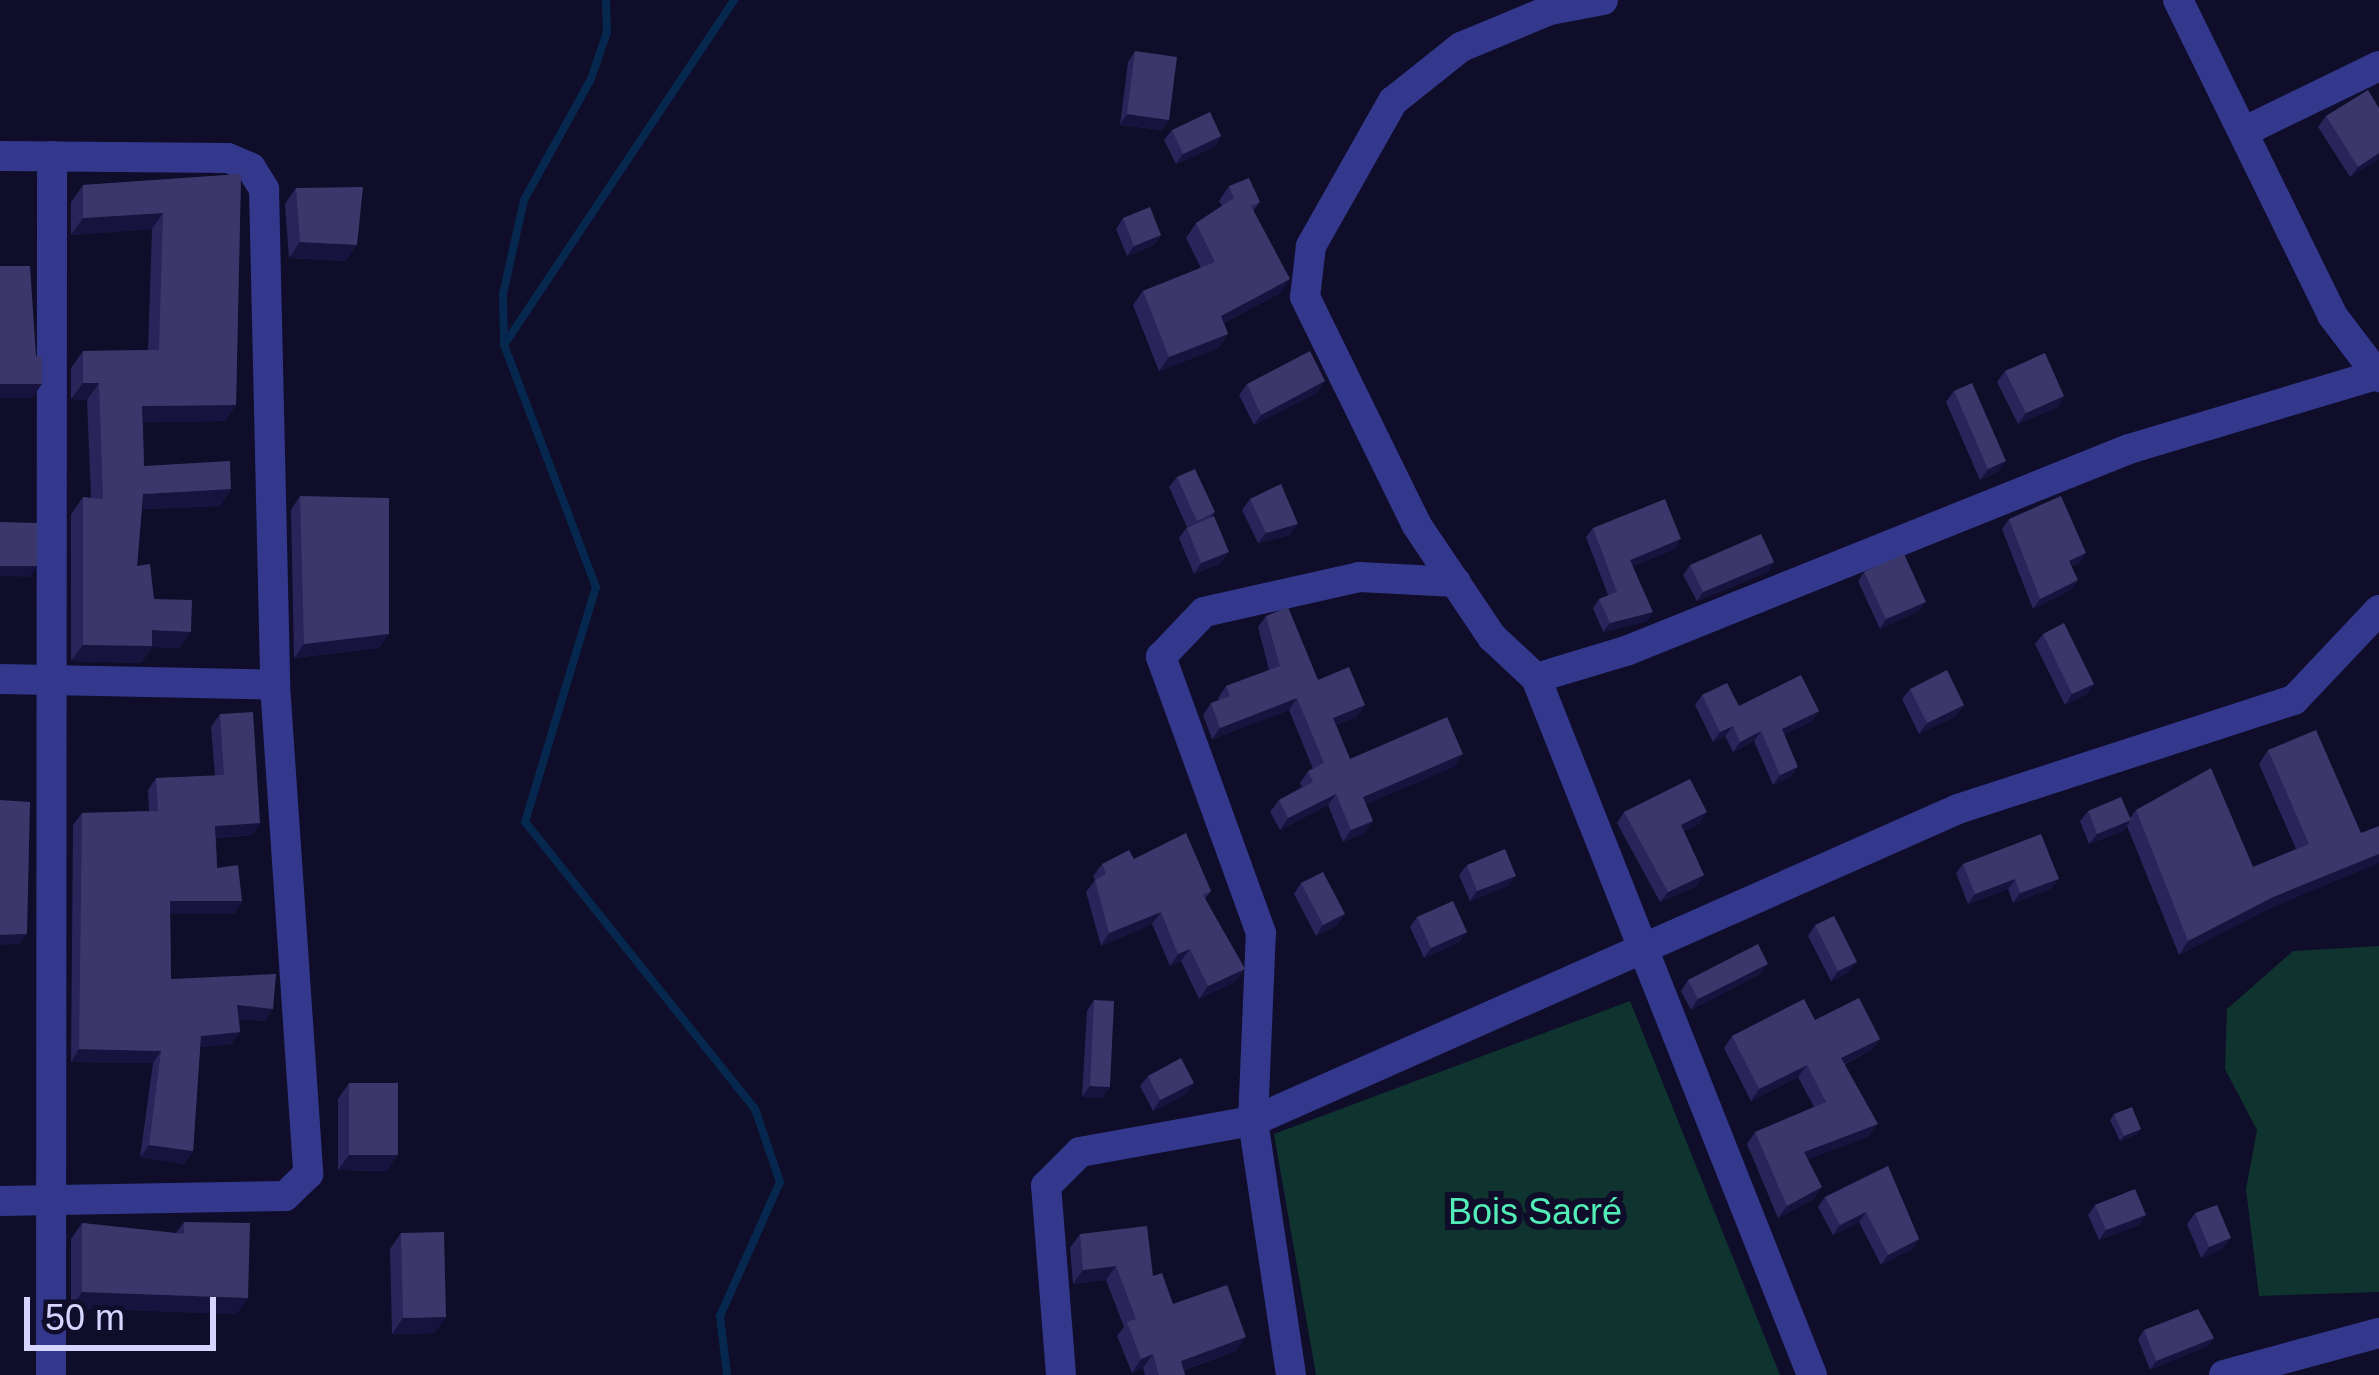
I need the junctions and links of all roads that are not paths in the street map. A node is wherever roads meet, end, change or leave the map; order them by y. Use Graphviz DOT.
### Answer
graph roads {
  1 [pos="1603,0"];
  2 [pos="2178,0"];
  3 [pos="2379,66"];
  4 [pos="2243,132"];
  5 [pos="0,156"];
  6 [pos="52,156"];
  7 [pos="2379,375"];
  8 [pos="1456,582"];
  9 [pos="2379,610"];
  10 [pos="1536,678"];
  11 [pos="0,679"];
  12 [pos="53,680"];
  13 [pos="274,686"];
  14 [pos="1648,952"];
  15 [pos="1253,1121"];
  16 [pos="0,1201"];
  17 [pos="53,1201"];
  18 [pos="2379,1333"];
  19 [pos="51,1375"];
  20 [pos="1061,1375"];
  21 [pos="1292,1375"];
  22 [pos="1812,1375"];
  23 [pos="2224,1375"];
  1 -- 8 [label="street"];
  2 -- 4 [label="street"];
  3 -- 4 [label="street"];
  4 -- 7 [label="street"];
  5 -- 6 [label="street"];
  6 -- 12 [label="street"];
  6 -- 13 [label="street"];
  7 -- 10 [label="street"];
  8 -- 10 [label="street"];
  8 -- 15 [label="street"];
  9 -- 14 [label="street"];
  10 -- 14 [label="street"];
  11 -- 12 [label="street"];
  12 -- 13 [label="street"];
  12 -- 17 [label="street"];
  13 -- 17 [label="street"];
  14 -- 15 [label="street"];
  14 -- 22 [label="street"];
  15 -- 20 [label="street"];
  15 -- 21 [label="street"];
  16 -- 17 [label="street"];
  17 -- 19 [label="street"];
  18 -- 23 [label="street"];
}
